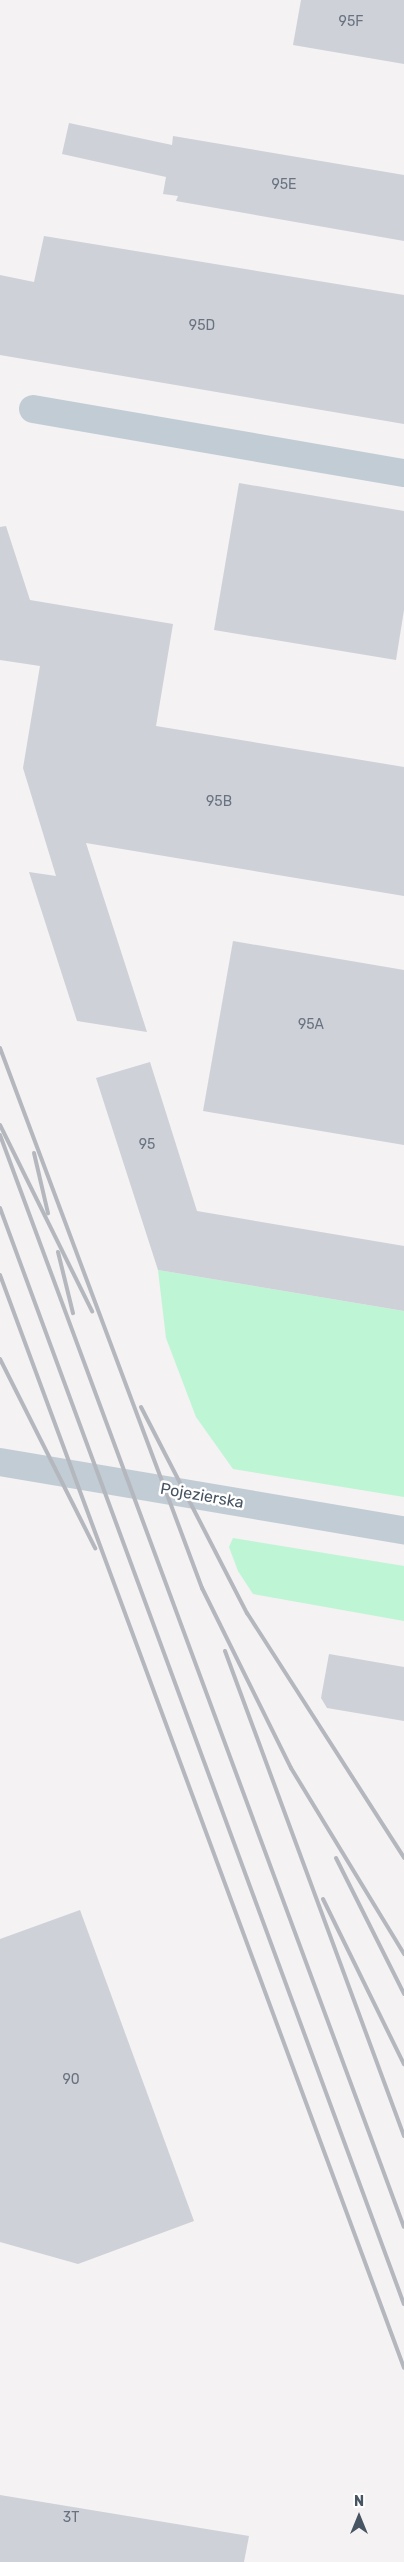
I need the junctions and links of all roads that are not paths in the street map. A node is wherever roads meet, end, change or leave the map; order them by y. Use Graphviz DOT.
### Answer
graph roads {
  1 [pos="33,409"];
  2 [pos="404,473"];
  3 [pos="0,1462"];
  4 [pos="404,1530"];
  1 -- 2 [label="street"];
  3 -- 4 [label="street, Pojezierska"];
}
